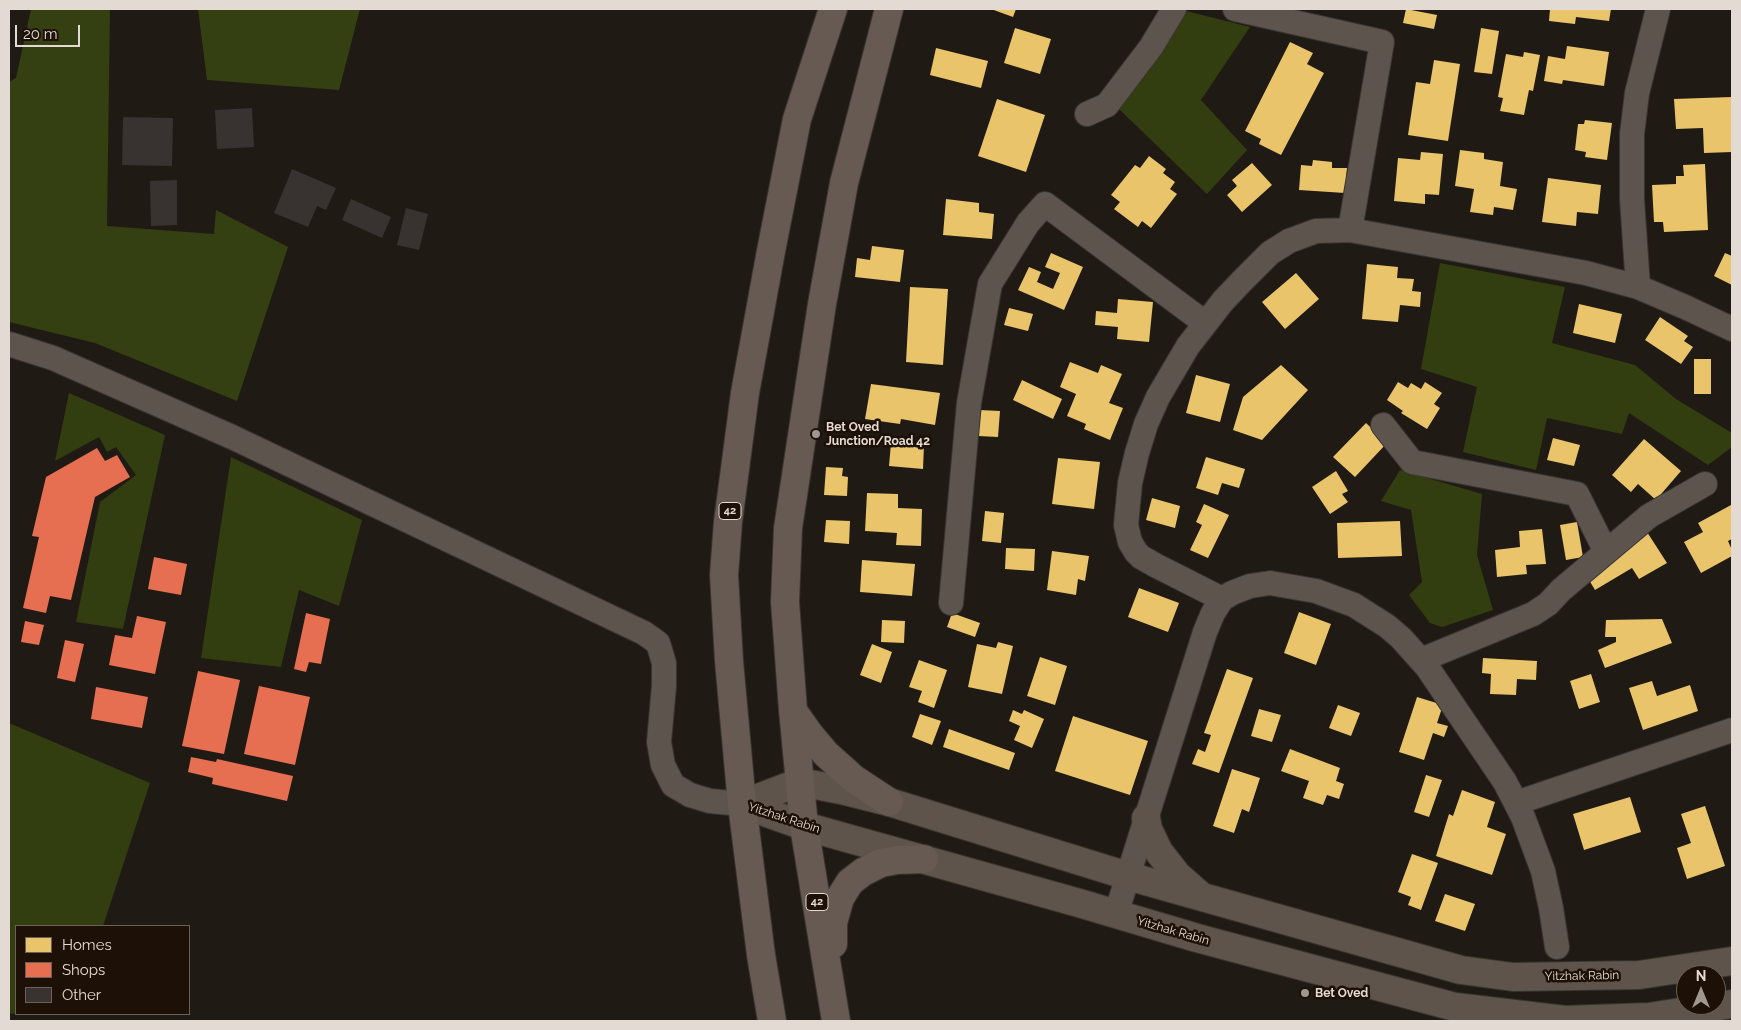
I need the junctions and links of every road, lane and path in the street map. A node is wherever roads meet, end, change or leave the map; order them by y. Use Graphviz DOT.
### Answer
graph roads {
  1 [pos="833,9"];
  2 [pos="889,9"];
  3 [pos="1174,9"];
  4 [pos="1235,9"];
  5 [pos="1658,9"];
  6 [pos="1087,114"];
  7 [pos="1350,230"];
  8 [pos="1638,287"];
  9 [pos="1205,323"];
  10 [pos="1732,329"];
  11 [pos="9,344"];
  12 [pos="1383,425"];
  13 [pos="1705,484"];
  14 [pos="1606,552"];
  15 [pos="1222,598"];
  16 [pos="951,603"];
  17 [pos="1422,660"];
  18 [pos="793,710"];
  19 [pos="1732,730"];
  20 [pos="800,782"];
  21 [pos="889,802"];
  22 [pos="1516,803"];
  23 [pos="742,804"];
  24 [pos="1146,818"];
  25 [pos="804,826"];
  26 [pos="924,859"];
  27 [pos="1128,876"];
  28 [pos="1204,898"];
  29 [pos="1116,914"];
  30 [pos="1557,947"];
  31 [pos="1732,961"];
  32 [pos="1732,1004"];
  33 [pos="836,1020"];
  34 [pos="772,1021"];
  1 -- 23 [label="highway, 42"];
  2 -- 18 [label="highway, 42"];
  3 -- 6 [label="street"];
  4 -- 7 [label="street"];
  5 -- 8 [label="street"];
  7 -- 8 [label="street"];
  7 -- 9 [label="street"];
  8 -- 10 [label="street"];
  9 -- 15 [label="street"];
  9 -- 16 [label="street"];
  11 -- 23 [label="street"];
  12 -- 14 [label="street"];
  13 -- 14 [label="street"];
  14 -- 17 [label="street"];
  15 -- 17 [label="street"];
  15 -- 24 [label="street"];
  17 -- 22 [label="street"];
  18 -- 20 [label="highway, 42"];
  18 -- 21 [label="highway"];
  19 -- 22 [label="street"];
  20 -- 21 [label="main road, Yitzhak Rabin"];
  20 -- 23 [label="main road, Yitzhak Rabin"];
  20 -- 25 [label="highway, 42"];
  21 -- 27 [label="main road, Yitzhak Rabin"];
  22 -- 30 [label="street"];
  23 -- 25 [label="main road, Yitzhak Rabin"];
  23 -- 34 [label="highway, 42"];
  24 -- 27 [label="street"];
  24 -- 28 [label="main road"];
  25 -- 26 [label="main road, Yitzhak Rabin"];
  25 -- 33 [label="highway, 42"];
  26 -- 29 [label="main road, Yitzhak Rabin"];
  26 -- 33 [label="highway"];
  27 -- 28 [label="main road, Yitzhak Rabin"];
  27 -- 29 [label="street"];
  28 -- 31 [label="main road, Yitzhak Rabin"];
  29 -- 32 [label="main road, Yitzhak Rabin"];
}
